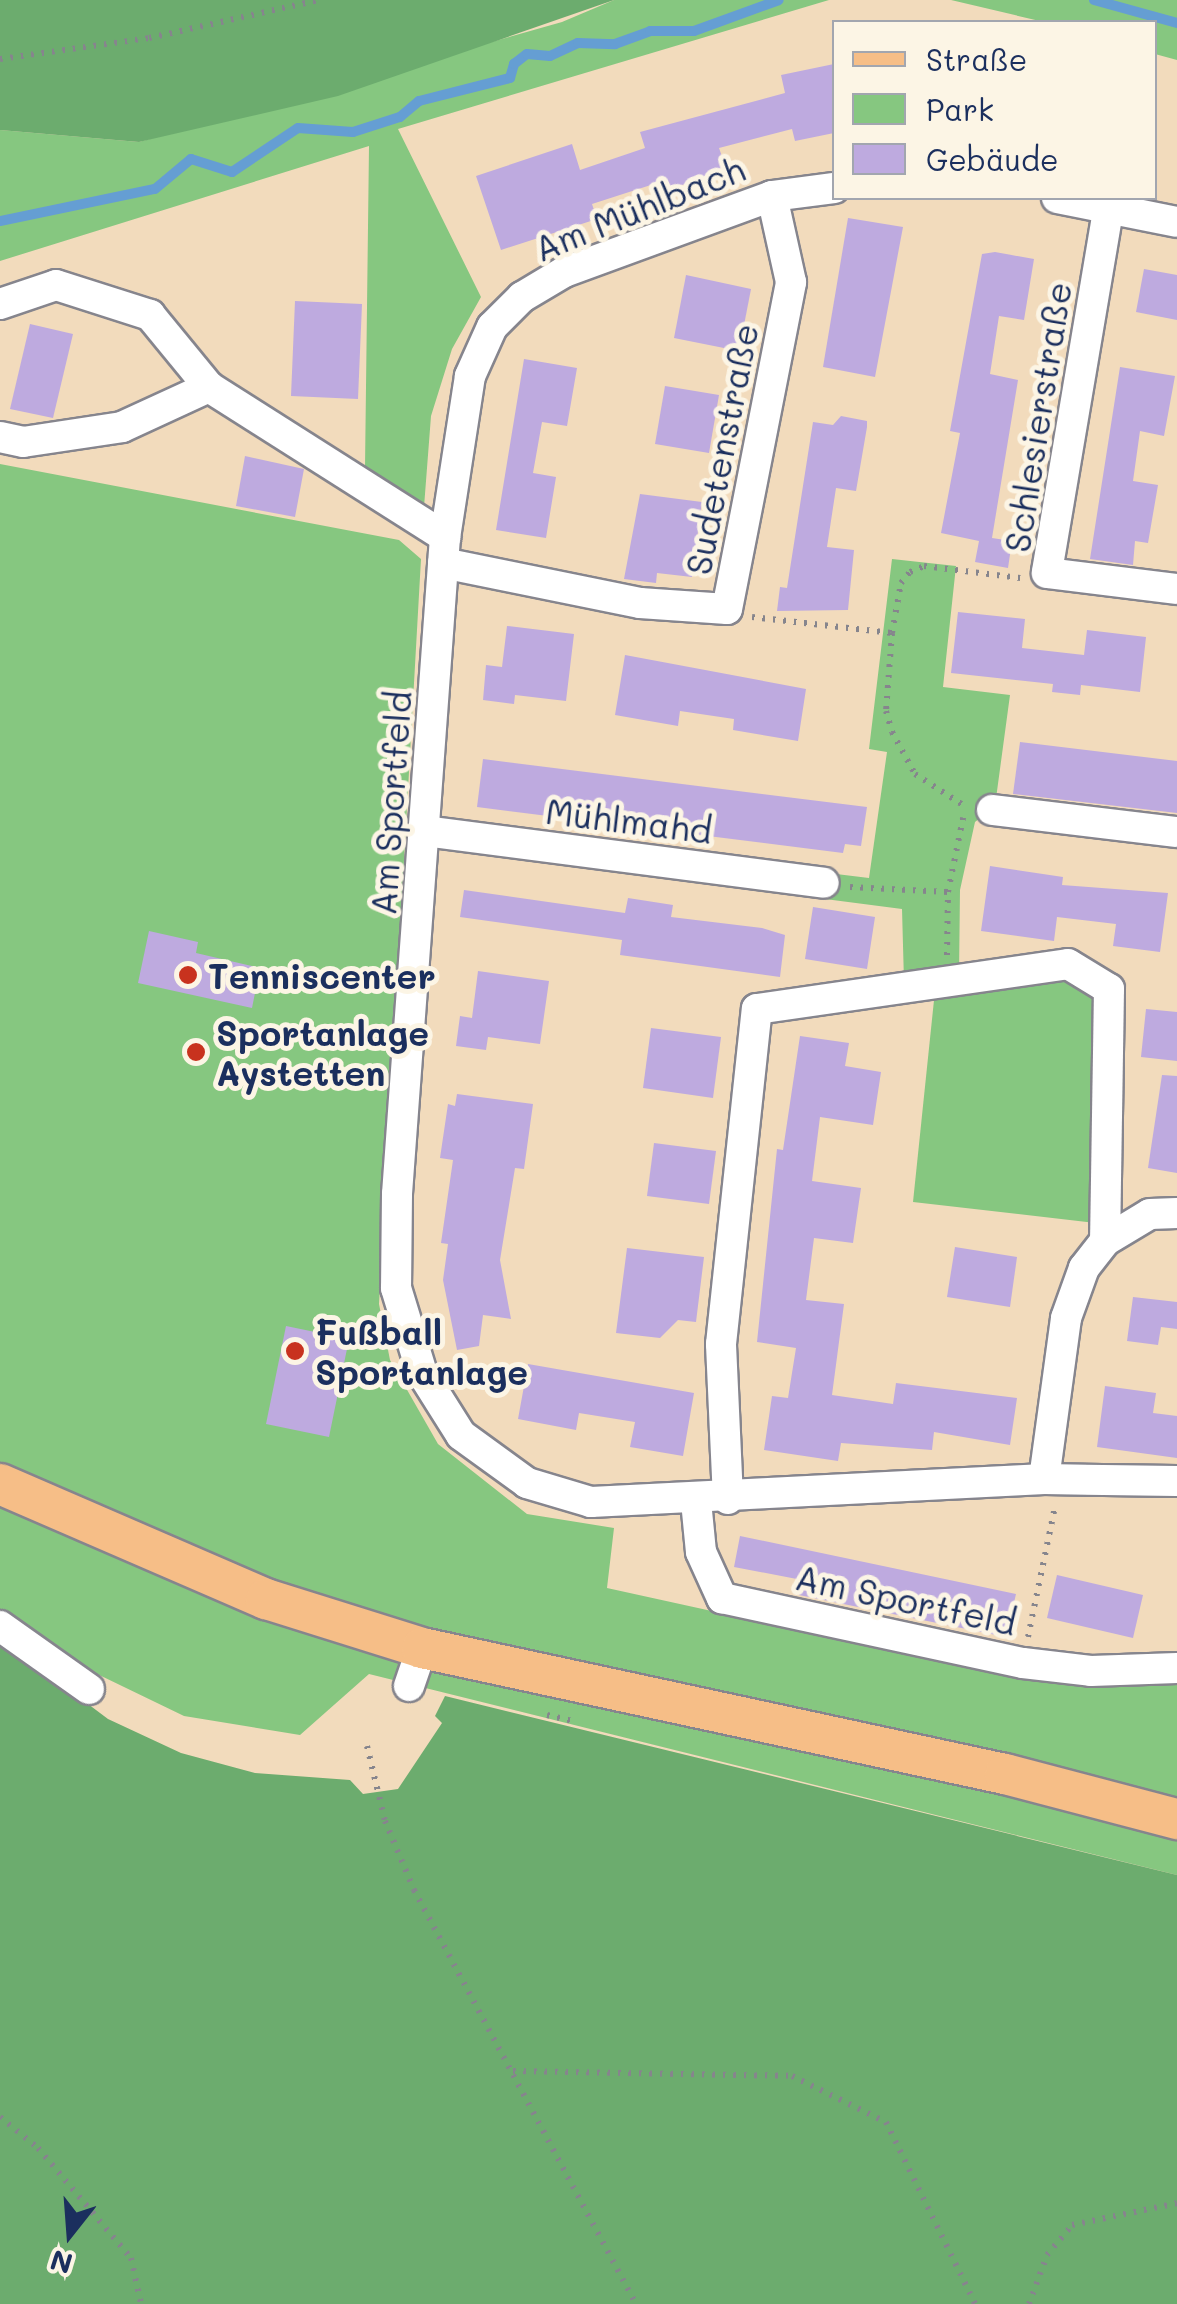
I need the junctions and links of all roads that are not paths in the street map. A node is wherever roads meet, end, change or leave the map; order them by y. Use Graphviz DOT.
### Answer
graph roads {
  1 [pos="832,188"];
  2 [pos="772,196"];
  3 [pos="1071,200"];
  4 [pos="1109,205"];
  5 [pos="1177,222"];
  6 [pos="0,304"];
  7 [pos="209,388"];
  8 [pos="0,438"];
  9 [pos="445,536"];
  10 [pos="1177,589"];
  11 [pos="978,809"];
  12 [pos="425,831"];
  13 [pos="1177,832"];
  14 [pos="824,883"];
  15 [pos="1177,1213"];
  16 [pos="1105,1241"];
  17 [pos="1052,1479"];
  18 [pos="1177,1481"];
  19 [pos="0,1484"];
  20 [pos="728,1499"];
  21 [pos="696,1501"];
  22 [pos="0,1626"];
  23 [pos="422,1648"];
  24 [pos="1177,1668"];
  25 [pos="408,1686"];
  26 [pos="88,1689"];
  27 [pos="1177,1819"];
  1 -- 2 [label="street, Am Mühlbach"];
  2 -- 9 [label="street, Am Mühlbach"];
  2 -- 9 [label="street, Sudetenstraße"];
  3 -- 4 [label="street"];
  4 -- 5 [label="street"];
  4 -- 10 [label="street, Schlesierstraße"];
  6 -- 7 [label="street"];
  7 -- 8 [label="street"];
  7 -- 9 [label="street"];
  9 -- 12 [label="street, Am Sportfeld"];
  11 -- 13 [label="street"];
  12 -- 14 [label="street, Mühlmahd"];
  12 -- 21 [label="street, Am Sportfeld"];
  15 -- 16 [label="street"];
  16 -- 17 [label="street"];
  16 -- 20 [label="street"];
  17 -- 18 [label="street, Am Sportfeld"];
  17 -- 20 [label="street, Am Sportfeld"];
  19 -- 23 [label="main road"];
  20 -- 21 [label="street, Am Sportfeld"];
  21 -- 24 [label="street, Am Sportfeld"];
  22 -- 26 [label="street"];
  23 -- 25 [label="street"];
  23 -- 27 [label="main road"];
}
